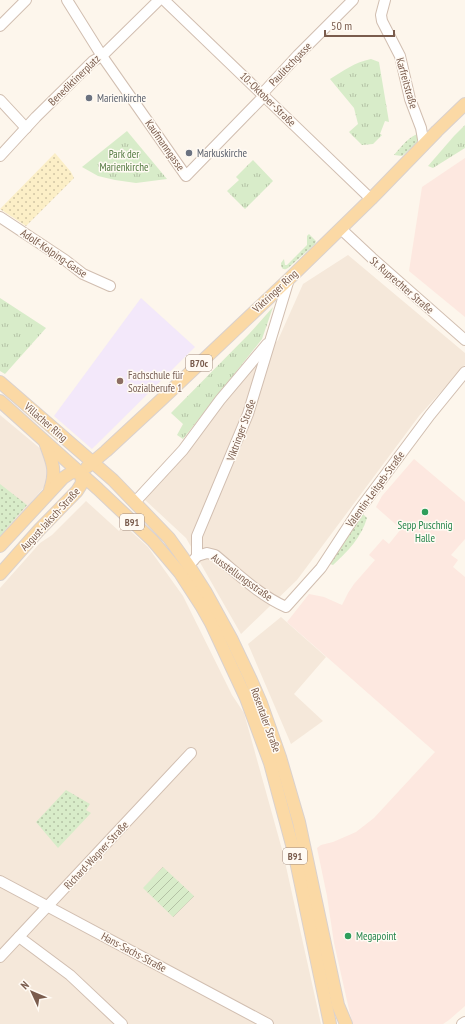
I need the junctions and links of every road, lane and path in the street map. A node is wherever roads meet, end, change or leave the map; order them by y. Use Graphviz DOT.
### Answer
graph roads {
  1 [pos="26,0"];
  2 [pos="67,0"];
  3 [pos="159,0"];
  4 [pos="164,0"];
  5 [pos="353,0"];
  6 [pos="385,0"];
  7 [pos="0,26"];
  8 [pos="102,56"];
  9 [pos="263,95"];
  10 [pos="0,100"];
  11 [pos="465,104"];
  12 [pos="26,128"];
  13 [pos="424,145"];
  14 [pos="0,156"];
  15 [pos="186,176"];
  16 [pos="371,199"];
  17 [pos="0,217"];
  18 [pos="341,229"];
  19 [pos="289,279"];
  20 [pos="110,286"];
  21 [pos="270,340"];
  22 [pos="465,340"];
  23 [pos="465,372"];
  24 [pos="0,382"];
  25 [pos="0,401"];
  26 [pos="44,441"];
  27 [pos="92,462"];
  28 [pos="81,473"];
  29 [pos="49,493"];
  30 [pos="134,502"];
  31 [pos="0,546"];
  32 [pos="189,565"];
  33 [pos="0,574"];
  34 [pos="286,607"];
  35 [pos="191,753"];
  36 [pos="0,881"];
  37 [pos="48,907"];
  38 [pos="19,937"];
  39 [pos="0,957"];
  40 [pos="465,1022"];
  41 [pos="122,1024"];
  42 [pos="268,1024"];
  43 [pos="330,1024"];
  44 [pos="346,1024"];
  45 [pos="462,1024"];
  1 -- 7 [label="street"];
  2 -- 8 [label="street, Benediktinerplatz"];
  3 -- 8 [label="street"];
  4 -- 9 [label="street, 10.-Oktober-Straße"];
  5 -- 9 [label="street, Paulitschgasse"];
  6 -- 13 [label="street, Karfreitstraße"];
  8 -- 12 [label="street, Benediktinerplatz"];
  8 -- 15 [label="street, Kaufmanngasse"];
  9 -- 15 [label="street, Paulitschgasse"];
  9 -- 16 [label="street, 10.-Oktober-Straße"];
  10 -- 12 [label="street"];
  11 -- 13 [label="main road, Viktringer Ring / B70c"];
  12 -- 14 [label="street, Benediktinerplatz"];
  13 -- 16 [label="main road, Viktringer Ring / B70c"];
  16 -- 18 [label="main road, Viktringer Ring / B70c"];
  17 -- 20 [label="street, Adolf-Kolping-Gasse"];
  18 -- 19 [label="main road, Viktringer Ring / B70c"];
  18 -- 22 [label="street, St. Ruprechter Straße"];
  19 -- 21 [label="street, Viktringer Straße"];
  19 -- 27 [label="main road, Viktringer Ring / B70c"];
  21 -- 30 [label="street"];
  21 -- 32 [label="street, Viktringer Straße"];
  23 -- 34 [label="street, Valentin-Leitgeb-Straße"];
  24 -- 27 [label="main road, Villacher Ring / B91"];
  25 -- 26 [label="main road, Villacher Ring / B91"];
  26 -- 28 [label="main road, Villacher Ring / B91"];
  26 -- 29 [label="main road"];
  27 -- 28 [label="main road, Viktringer Ring / B70c"];
  27 -- 30 [label="main road, Rosentaler Straße / B91"];
  28 -- 29 [label="main road, August-Jaksch-Straße"];
  28 -- 32 [label="main road, Rosentaler Straße / B91"];
  28 -- 33 [label="main road, August-Jaksch-Straße"];
  29 -- 31 [label="main road, August-Jaksch-Straße"];
  30 -- 32 [label="main road, Rosentaler Straße / B91"];
  32 -- 34 [label="street, Ausstellungsstraße"];
  32 -- 43 [label="main road, Rosentaler Straße / B91"];
  32 -- 44 [label="main road, Rosentaler Straße / B91"];
  35 -- 37 [label="street, Richard-Wagner-Straße"];
  36 -- 37 [label="street, Hans-Sachs-Straße"];
  37 -- 38 [label="street, Richard-Wagner-Straße"];
  37 -- 42 [label="street, Hans-Sachs-Straße"];
  38 -- 39 [label="street, Richard-Wagner-Straße"];
  38 -- 41 [label="street"];
  40 -- 45 [label="street"];
}
